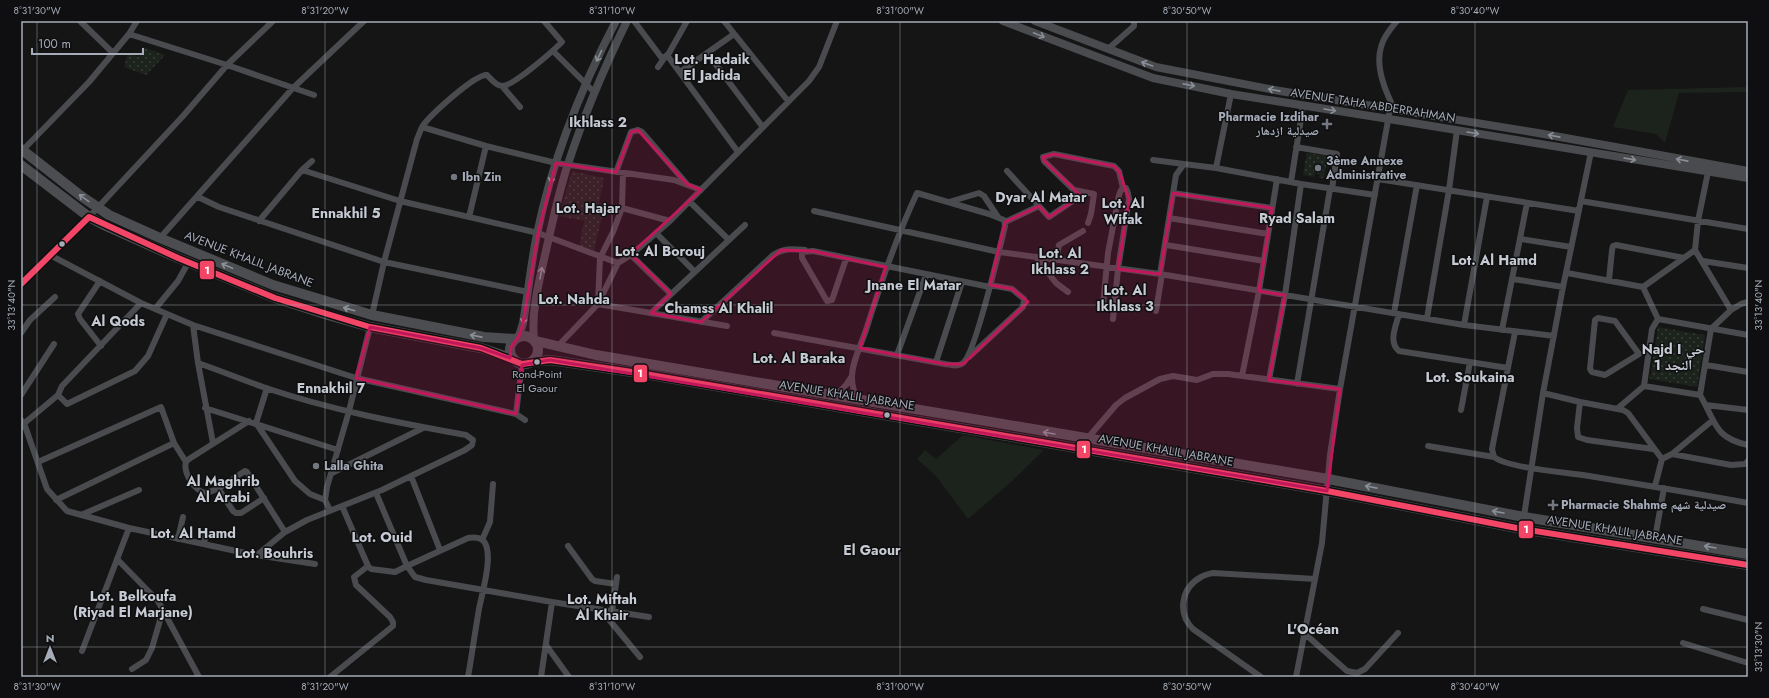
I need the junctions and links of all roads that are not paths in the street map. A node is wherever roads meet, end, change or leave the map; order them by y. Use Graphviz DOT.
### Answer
graph roads {
  1 [pos="80,21"];
  2 [pos="137,21"];
  3 [pos="273,21"];
  4 [pos="364,21"];
  5 [pos="544,21"];
  6 [pos="616,21"];
  7 [pos="627,21"];
  8 [pos="634,21"];
  9 [pos="687,21"];
  10 [pos="724,21"];
  11 [pos="837,21"];
  12 [pos="1003,21"];
  13 [pos="1035,21"];
  14 [pos="1134,21"];
  15 [pos="1397,21"];
  16 [pos="129,34"];
  17 [pos="734,34"];
  18 [pos="1108,49"];
  19 [pos="553,51"];
  20 [pos="113,53"];
  21 [pos="707,53"];
  22 [pos="666,56"];
  23 [pos="227,65"];
  24 [pos="658,68"];
  25 [pos="680,72"];
  26 [pos="586,85"];
  27 [pos="502,86"];
  28 [pos="292,88"];
  29 [pos="594,92"];
  30 [pos="1231,94"];
  31 [pos="314,95"];
  32 [pos="788,101"];
  33 [pos="1303,106"];
  34 [pos="520,107"];
  35 [pos="1393,110"];
  36 [pos="1389,119"];
  37 [pos="762,126"];
  38 [pos="422,127"];
  39 [pos="1457,130"];
  40 [pos="486,146"];
  41 [pos="1296,147"];
  42 [pos="22,151"];
  43 [pos="738,152"];
  44 [pos="1591,152"];
  45 [pos="1153,160"];
  46 [pos="312,161"];
  47 [pos="556,163"];
  48 [pos="1184,164"];
  49 [pos="21,165"];
  50 [pos="567,165"];
  51 [pos="1216,168"];
  52 [pos="302,170"];
  53 [pos="1007,171"];
  54 [pos="616,172"];
  55 [pos="1708,172"];
  56 [pos="1748,172"];
  57 [pos="623,173"];
  58 [pos="1748,178"];
  59 [pos="1277,179"];
  60 [pos="1378,179"];
  61 [pos="1290,182"];
  62 [pos="687,184"];
  63 [pos="1301,184"];
  64 [pos="1417,185"];
  65 [pos="1123,188"];
  66 [pos="1331,189"];
  67 [pos="701,190"];
  68 [pos="1074,190"];
  69 [pos="1449,190"];
  70 [pos="1173,193"];
  71 [pos="1375,195"];
  72 [pos="198,197"];
  73 [pos="1487,197"];
  74 [pos="1582,201"];
  75 [pos="400,202"];
  76 [pos="690,202"];
  77 [pos="949,202"];
  78 [pos="1527,204"];
  79 [pos="1038,206"];
  80 [pos="97,208"];
  81 [pos="622,208"];
  82 [pos="1272,208"];
  83 [pos="814,211"];
  84 [pos="1579,211"];
  85 [pos="90,217"];
  86 [pos="998,217"];
  87 [pos="469,218"];
  88 [pos="1169,218"];
  89 [pos="259,221"];
  90 [pos="670,221"];
  91 [pos="1698,221"];
  92 [pos="1005,222"];
  93 [pos="1088,223"];
  94 [pos="745,225"];
  95 [pos="900,229"];
  96 [pos="1748,229"];
  97 [pos="1083,231"];
  98 [pos="538,233"];
  99 [pos="656,233"];
  100 [pos="1268,234"];
  101 [pos="160,238"];
  102 [pos="549,238"];
  103 [pos="1521,239"];
  104 [pos="729,240"];
  105 [pos="1166,245"];
  106 [pos="1571,247"];
  107 [pos="1695,250"];
  108 [pos="808,251"];
  109 [pos="999,252"];
  110 [pos="50,255"];
  111 [pos="631,255"];
  112 [pos="1036,257"];
  113 [pos="600,258"];
  114 [pos="1684,258"];
  115 [pos="846,259"];
  116 [pos="1056,260"];
  117 [pos="1703,261"];
  118 [pos="384,262"];
  119 [pos="1264,262"];
  120 [pos="188,263"];
  121 [pos="618,263"];
  122 [pos="886,267"];
  123 [pos="1107,267"];
  124 [pos="1748,268"];
  125 [pos="1118,269"];
  126 [pos="695,272"];
  127 [pos="1567,273"];
  128 [pos="1161,274"];
  129 [pos="926,275"];
  130 [pos="1514,279"];
  131 [pos="1609,280"];
  132 [pos="100,281"];
  133 [pos="962,282"];
  134 [pos="21,284"];
  135 [pos="990,286"];
  136 [pos="1563,287"];
  137 [pos="1643,287"];
  138 [pos="1259,291"];
  139 [pos="528,292"];
  140 [pos="1068,292"];
  141 [pos="671,294"];
  142 [pos="1285,295"];
  143 [pos="55,297"];
  144 [pos="1312,299"];
  145 [pos="1748,302"];
  146 [pos="141,303"];
  147 [pos="598,304"];
  148 [pos="1103,305"];
  149 [pos="1356,307"];
  150 [pos="155,309"];
  151 [pos="1731,310"];
  152 [pos="1156,311"];
  153 [pos="651,313"];
  154 [pos="1396,313"];
  155 [pos="167,314"];
  156 [pos="372,315"];
  157 [pos="1427,318"];
  158 [pos="1113,319"];
  159 [pos="1658,319"];
  160 [pos="701,322"];
  161 [pos="193,325"];
  162 [pos="1464,325"];
  163 [pos="726,326"];
  164 [pos="370,327"];
  165 [pos="1502,330"];
  166 [pos="1711,330"];
  167 [pos="1515,332"];
  168 [pos="21,333"];
  169 [pos="774,333"];
  170 [pos="1748,335"];
  171 [pos="1554,336"];
  172 [pos="517,338"];
  173 [pos="535,340"];
  174 [pos="54,344"];
  175 [pos="101,346"];
  176 [pos="557,347"];
  177 [pos="860,348"];
  178 [pos="1639,354"];
  179 [pos="1648,354"];
  180 [pos="897,355"];
  181 [pos="966,360"];
  182 [pos="523,362"];
  183 [pos="936,362"];
  184 [pos="1470,362"];
  185 [pos="198,363"];
  186 [pos="1706,365"];
  187 [pos="1508,368"];
  188 [pos="1748,372"];
  189 [pos="852,376"];
  190 [pos="1242,376"];
  191 [pos="356,378"];
  192 [pos="1269,380"];
  193 [pos="1297,384"];
  194 [pos="1644,386"];
  195 [pos="267,388"];
  196 [pos="1340,389"];
  197 [pos="1543,393"];
  198 [pos="21,395"];
  199 [pos="58,395"];
  200 [pos="834,396"];
  201 [pos="1700,396"];
  202 [pos="860,401"];
  203 [pos="1580,402"];
  204 [pos="1706,406"];
  205 [pos="205,408"];
  206 [pos="1618,408"];
  207 [pos="1461,410"];
  208 [pos="1748,410"];
  209 [pos="349,411"];
  210 [pos="516,414"];
  211 [pos="525,420"];
  212 [pos="1713,420"];
  213 [pos="249,421"];
  214 [pos="22,423"];
  215 [pos="256,423"];
  216 [pos="423,428"];
  217 [pos="1082,438"];
  218 [pos="174,443"];
  219 [pos="213,443"];
  220 [pos="1748,444"];
  221 [pos="1428,446"];
  222 [pos="1074,448"];
  223 [pos="1653,449"];
  224 [pos="338,450"];
  225 [pos="1672,454"];
  226 [pos="1494,457"];
  227 [pos="1662,459"];
  228 [pos="1748,461"];
  229 [pos="38,462"];
  230 [pos="186,462"];
  231 [pos="1531,468"];
  232 [pos="332,473"];
  233 [pos="411,476"];
  234 [pos="1328,479"];
  235 [pos="493,484"];
  236 [pos="1655,486"];
  237 [pos="218,488"];
  238 [pos="1664,488"];
  239 [pos="140,490"];
  240 [pos="1327,491"];
  241 [pos="376,492"];
  242 [pos="264,498"];
  243 [pos="56,500"];
  244 [pos="325,500"];
  245 [pos="1748,503"];
  246 [pos="342,506"];
  247 [pos="330,510"];
  248 [pos="81,515"];
  249 [pos="183,517"];
  250 [pos="1524,517"];
  251 [pos="129,528"];
  252 [pos="1522,529"];
  253 [pos="285,532"];
  254 [pos="206,533"];
  255 [pos="1655,538"];
  256 [pos="178,539"];
  257 [pos="482,540"];
  258 [pos="204,544"];
  259 [pos="568,546"];
  260 [pos="440,550"];
  261 [pos="1748,554"];
  262 [pos="257,555"];
  263 [pos="117,559"];
  264 [pos="315,564"];
  265 [pos="1748,565"];
  266 [pos="368,566"];
  267 [pos="407,566"];
  268 [pos="617,576"];
  269 [pos="1315,580"];
  270 [pos="616,584"];
  271 [pos="483,589"];
  272 [pos="552,602"];
  273 [pos="1703,609"];
  274 [pos="163,610"];
  275 [pos="601,610"];
  276 [pos="612,611"];
  277 [pos="649,617"];
  278 [pos="1748,620"];
  279 [pos="1304,633"];
  280 [pos="1398,633"];
  281 [pos="1683,643"];
  282 [pos="546,645"];
  283 [pos="82,651"];
  284 [pos="640,657"];
  285 [pos="1748,663"];
  286 [pos="132,669"];
  287 [pos="198,677"];
  288 [pos="330,677"];
  289 [pos="468,677"];
  290 [pos="541,677"];
  291 [pos="569,677"];
  292 [pos="1261,677"];
  293 [pos="1296,677"];
  1 -- 20 [label="street"];
  2 -- 16 [label="street"];
  3 -- 23 [label="street"];
  4 -- 28 [label="street"];
  5 -- 19 [label="street"];
  6 -- 26 [label="street, one-way"];
  7 -- 29 [label="street"];
  8 -- 22 [label="street"];
  9 -- 22 [label="street"];
  10 -- 17 [label="street"];
  11 -- 32 [label="street"];
  12 -- 30 [label="street, AVENUE TAHA ABDERRAHMAN, one-way"];
  13 -- 18 [label="street, AVENUE TAHA ABDERRAHMAN"];
  14 -- 18 [label="street"];
  15 -- 35 [label="street"];
  16 -- 20 [label="street"];
  16 -- 23 [label="street"];
  17 -- 21 [label="street"];
  17 -- 32 [label="street"];
  35 -- 18 [label="street, AVENUE TAHA ABDERRAHMAN, one-way"];
  19 -- 26 [label="street"];
  19 -- 27 [label="street"];
  20 -- 42 [label="street"];
  21 -- 25 [label="street"];
  21 -- 37 [label="street"];
  22 -- 24 [label="street"];
  22 -- 25 [label="street"];
  23 -- 28 [label="street"];
  23 -- 80 [label="street"];
  25 -- 43 [label="street"];
  26 -- 29 [label="street"];
  26 -- 47 [label="street"];
  27 -- 34 [label="street"];
  27 -- 38 [label="street"];
  28 -- 31 [label="street"];
  28 -- 72 [label="street"];
  29 -- 50 [label="street"];
  30 -- 33 [label="street, AVENUE TAHA ABDERRAHMAN"];
  30 -- 51 [label="street"];
  32 -- 37 [label="street"];
  33 -- 36 [label="street, AVENUE TAHA ABDERRAHMAN, one-way"];
  33 -- 41 [label="street"];
  35 -- 36 [label="street"];
  56 -- 35 [label="street, AVENUE TAHA ABDERRAHMAN, one-way"];
  36 -- 39 [label="street, AVENUE TAHA ABDERRAHMAN"];
  36 -- 60 [label="street"];
  37 -- 43 [label="street"];
  38 -- 40 [label="street"];
  38 -- 75 [label="street"];
  39 -- 44 [label="street, AVENUE TAHA ABDERRAHMAN, one-way"];
  39 -- 69 [label="street"];
  40 -- 47 [label="street"];
  40 -- 87 [label="street"];
  41 -- 61 [label="street"];
  41 -- 66 [label="street"];
  80 -- 42 [label="main road, AVENUE KHALIL JABRANE, one-way"];
  43 -- 67 [label="street"];
  44 -- 55 [label="street, AVENUE TAHA ABDERRAHMAN, one-way"];
  44 -- 74 [label="street"];
  45 -- 48 [label="street"];
  46 -- 52 [label="street"];
  47 -- 50 [label="street"];
  47 -- 98 [label="street, one-way"];
  48 -- 51 [label="street"];
  48 -- 70 [label="street"];
  49 -- 85 [label="main road, AVENUE KHALIL JABRANE"];
  50 -- 54 [label="street"];
  50 -- 102 [label="street"];
  51 -- 59 [label="street"];
  52 -- 75 [label="street"];
  52 -- 89 [label="street"];
  53 -- 79 [label="street"];
  54 -- 57 [label="street"];
  54 -- 62 [label="street"];
  55 -- 58 [label="street, AVENUE TAHA ABDERRAHMAN"];
  55 -- 91 [label="street"];
  57 -- 62 [label="street"];
  57 -- 81 [label="street"];
  59 -- 61 [label="street"];
  59 -- 82 [label="street"];
  60 -- 64 [label="street"];
  60 -- 71 [label="street"];
  61 -- 63 [label="street"];
  62 -- 67 [label="street"];
  63 -- 66 [label="street"];
  63 -- 142 [label="street"];
  64 -- 69 [label="street"];
  64 -- 154 [label="street"];
  65 -- 68 [label="street"];
  65 -- 123 [label="street"];
  65 -- 125 [label="street"];
  66 -- 71 [label="street"];
  66 -- 144 [label="street"];
  67 -- 76 [label="street"];
  68 -- 79 [label="street"];
  68 -- 93 [label="street"];
  69 -- 73 [label="street"];
  69 -- 157 [label="street"];
  70 -- 82 [label="street"];
  70 -- 88 [label="street"];
  71 -- 149 [label="street"];
  72 -- 89 [label="street"];
  72 -- 101 [label="street"];
  73 -- 78 [label="street"];
  73 -- 162 [label="street"];
  74 -- 84 [label="street"];
  74 -- 91 [label="street"];
  75 -- 87 [label="street"];
  75 -- 118 [label="street"];
  76 -- 90 [label="street"];
  76 -- 104 [label="street"];
  77 -- 86 [label="street"];
  77 -- 86 [label="street"];
  77 -- 95 [label="street"];
  78 -- 84 [label="street"];
  78 -- 103 [label="street"];
  79 -- 92 [label="street"];
  80 -- 85 [label="street"];
  80 -- 101 [label="main road, AVENUE KHALIL JABRANE"];
  81 -- 90 [label="street"];
  81 -- 113 [label="street"];
  82 -- 100 [label="street"];
  83 -- 95 [label="street"];
  84 -- 106 [label="street"];
  85 -- 110 [label="street"];
  85 -- 120 [label="main road, AVENUE KHALIL JABRANE"];
  86 -- 92 [label="street"];
  87 -- 98 [label="street"];
  88 -- 100 [label="street"];
  88 -- 105 [label="street"];
  89 -- 118 [label="street"];
  90 -- 99 [label="street"];
  91 -- 96 [label="street"];
  91 -- 107 [label="street"];
  92 -- 109 [label="street"];
  94 -- 104 [label="street"];
  95 -- 109 [label="street"];
  95 -- 122 [label="street"];
  97 -- 116 [label="street"];
  98 -- 102 [label="street"];
  98 -- 139 [label="street"];
  99 -- 111 [label="street"];
  99 -- 126 [label="street"];
  100 -- 119 [label="street"];
  156 -- 101 [label="main road, AVENUE KHALIL JABRANE, one-way"];
  102 -- 113 [label="street"];
  173 -- 102 [label="street, one-way"];
  103 -- 106 [label="street"];
  103 -- 130 [label="street"];
  104 -- 126 [label="street"];
  105 -- 119 [label="street"];
  105 -- 128 [label="street"];
  106 -- 127 [label="street"];
  107 -- 114 [label="street"];
  107 -- 117 [label="street"];
  108 -- 115 [label="street"];
  108 -- 115 [label="street"];
  108 -- 160 [label="street"];
  109 -- 112 [label="street"];
  109 -- 135 [label="street"];
  110 -- 132 [label="street"];
  110 -- 134 [label="street"];
  111 -- 121 [label="street"];
  111 -- 141 [label="street"];
  112 -- 116 [label="street"];
  112 -- 140 [label="street"];
  113 -- 121 [label="street"];
  113 -- 147 [label="street"];
  114 -- 131 [label="street"];
  114 -- 137 [label="street"];
  115 -- 122 [label="street"];
  116 -- 123 [label="street"];
  117 -- 124 [label="street"];
  117 -- 151 [label="street"];
  118 -- 139 [label="street"];
  118 -- 156 [label="street"];
  119 -- 138 [label="street"];
  120 -- 150 [label="street"];
  120 -- 164 [label="main road, AVENUE KHALIL JABRANE"];
  121 -- 147 [label="street"];
  122 -- 129 [label="street"];
  122 -- 177 [label="street"];
  123 -- 125 [label="street"];
  123 -- 148 [label="street"];
  125 -- 128 [label="street"];
  125 -- 158 [label="street"];
  126 -- 141 [label="street"];
  127 -- 131 [label="street"];
  127 -- 136 [label="street"];
  128 -- 138 [label="street"];
  128 -- 152 [label="street"];
  129 -- 133 [label="street"];
  129 -- 180 [label="street"];
  130 -- 136 [label="street"];
  130 -- 165 [label="street"];
  131 -- 137 [label="street"];
  132 -- 146 [label="street"];
  132 -- 175 [label="street"];
  133 -- 135 [label="street"];
  133 -- 183 [label="street"];
  135 -- 181 [label="street"];
  135 -- 181 [label="street"];
  136 -- 171 [label="street"];
  137 -- 159 [label="street"];
  138 -- 142 [label="street"];
  138 -- 190 [label="street"];
  139 -- 172 [label="street, one-way"];
  141 -- 153 [label="street"];
  142 -- 144 [label="street"];
  142 -- 192 [label="street"];
  143 -- 168 [label="street"];
  144 -- 149 [label="street"];
  144 -- 193 [label="street"];
  145 -- 151 [label="street"];
  146 -- 150 [label="street"];
  146 -- 175 [label="street"];
  147 -- 153 [label="street"];
  147 -- 176 [label="street"];
  149 -- 154 [label="street"];
  149 -- 196 [label="street"];
  150 -- 155 [label="street"];
  151 -- 166 [label="street"];
  153 -- 160 [label="street"];
  154 -- 157 [label="street"];
  154 -- 184 [label="street"];
  155 -- 161 [label="street"];
  155 -- 199 [label="street"];
  172 -- 156 [label="main road, AVENUE KHALIL JABRANE, one-way"];
  157 -- 162 [label="street"];
  159 -- 166 [label="street"];
  159 -- 179 [label="street"];
  160 -- 163 [label="street"];
  161 -- 185 [label="street"];
  161 -- 191 [label="street"];
  162 -- 165 [label="street"];
  164 -- 182 [label="main road, AVENUE KHALIL JABRANE"];
  164 -- 191 [label="street"];
  165 -- 167 [label="street"];
  166 -- 170 [label="street"];
  166 -- 186 [label="street"];
  167 -- 171 [label="street"];
  167 -- 187 [label="street"];
  169 -- 177 [label="street"];
  171 -- 197 [label="street"];
  172 -- 173 [label="main road"];
  172 -- 182 [label="main road"];
  173 -- 176 [label="main road, AVENUE KHALIL JABRANE"];
  173 -- 182 [label="main road"];
  174 -- 198 [label="street"];
  175 -- 199 [label="street"];
  176 -- 200 [label="main road, AVENUE KHALIL JABRANE"];
  177 -- 180 [label="street"];
  177 -- 189 [label="street"];
  178 -- 178 [label="street"];
  178 -- 179 [label="street"];
  179 -- 194 [label="street"];
  180 -- 183 [label="street"];
  181 -- 183 [label="street"];
  182 -- 210 [label="street"];
  182 -- 222 [label="main road, AVENUE KHALIL JABRANE"];
  184 -- 187 [label="street"];
  184 -- 207 [label="street"];
  185 -- 195 [label="street"];
  185 -- 205 [label="street"];
  186 -- 188 [label="street"];
  186 -- 201 [label="street"];
  187 -- 226 [label="street"];
  189 -- 200 [label="street"];
  189 -- 202 [label="street"];
  190 -- 192 [label="street"];
  190 -- 217 [label="street"];
  191 -- 209 [label="street"];
  191 -- 210 [label="street"];
  192 -- 193 [label="street"];
  193 -- 196 [label="street"];
  194 -- 201 [label="street"];
  194 -- 206 [label="street"];
  195 -- 209 [label="street"];
  195 -- 215 [label="street"];
  196 -- 234 [label="street"];
  197 -- 203 [label="street"];
  197 -- 231 [label="street"];
  199 -- 214 [label="street"];
  200 -- 202 [label="main road, AVENUE KHALIL JABRANE"];
  201 -- 204 [label="street"];
  217 -- 202 [label="main road, AVENUE KHALIL JABRANE, one-way"];
  203 -- 206 [label="street"];
  203 -- 223 [label="street"];
  204 -- 208 [label="street"];
  204 -- 212 [label="street"];
  205 -- 213 [label="street"];
  205 -- 219 [label="street"];
  206 -- 223 [label="street"];
  209 -- 216 [label="street"];
  209 -- 224 [label="street"];
  210 -- 211 [label="street"];
  212 -- 220 [label="street"];
  212 -- 225 [label="street"];
  213 -- 215 [label="street"];
  213 -- 219 [label="street"];
  214 -- 229 [label="street"];
  215 -- 224 [label="street"];
  215 -- 244 [label="street"];
  216 -- 232 [label="street"];
  216 -- 233 [label="street"];
  217 -- 222 [label="main road"];
  217 -- 234 [label="main road, AVENUE KHALIL JABRANE"];
  218 -- 229 [label="street"];
  218 -- 230 [label="street"];
  218 -- 243 [label="street"];
  219 -- 230 [label="street"];
  221 -- 226 [label="street"];
  222 -- 240 [label="main road, AVENUE KHALIL JABRANE"];
  223 -- 227 [label="street"];
  224 -- 232 [label="street"];
  225 -- 227 [label="street"];
  225 -- 228 [label="street"];
  226 -- 231 [label="street"];
  227 -- 236 [label="street"];
  229 -- 243 [label="street"];
  230 -- 237 [label="street"];
  231 -- 236 [label="street"];
  231 -- 250 [label="street"];
  232 -- 244 [label="street"];
  233 -- 241 [label="street"];
  233 -- 260 [label="street"];
  234 -- 240 [label="street"];
  250 -- 234 [label="main road, AVENUE KHALIL JABRANE, one-way"];
  235 -- 257 [label="street"];
  236 -- 238 [label="street"];
  237 -- 242 [label="street"];
  237 -- 242 [label="street"];
  238 -- 245 [label="street"];
  238 -- 255 [label="street"];
  239 -- 248 [label="street"];
  240 -- 252 [label="main road, AVENUE KHALIL JABRANE"];
  240 -- 269 [label="street"];
  241 -- 246 [label="street"];
  241 -- 267 [label="street"];
  242 -- 253 [label="street"];
  243 -- 248 [label="street"];
  244 -- 247 [label="street"];
  246 -- 247 [label="street"];
  246 -- 266 [label="street"];
  247 -- 253 [label="street"];
  248 -- 251 [label="street"];
  249 -- 256 [label="street"];
  250 -- 252 [label="street"];
  250 -- 255 [label="main road, AVENUE KHALIL JABRANE"];
  251 -- 256 [label="street"];
  251 -- 263 [label="street"];
  252 -- 265 [label="main road, AVENUE KHALIL JABRANE"];
  253 -- 262 [label="street"];
  254 -- 258 [label="street"];
  261 -- 255 [label="main road, AVENUE KHALIL JABRANE, one-way"];
  256 -- 258 [label="street"];
  257 -- 260 [label="street"];
  257 -- 271 [label="street"];
  258 -- 262 [label="street"];
  259 -- 270 [label="street"];
  260 -- 267 [label="street"];
  262 -- 264 [label="street"];
  263 -- 274 [label="street"];
  263 -- 283 [label="street"];
  266 -- 267 [label="street"];
  266 -- 288 [label="street"];
  267 -- 271 [label="street"];
  268 -- 270 [label="street"];
  269 -- 279 [label="street"];
  269 -- 292 [label="street"];
  270 -- 276 [label="street"];
  271 -- 272 [label="street"];
  271 -- 289 [label="street"];
  272 -- 275 [label="street"];
  272 -- 282 [label="street"];
  273 -- 278 [label="street"];
  274 -- 286 [label="street"];
  274 -- 287 [label="street"];
  275 -- 276 [label="street"];
  275 -- 284 [label="street"];
  276 -- 277 [label="street"];
  279 -- 280 [label="street"];
  279 -- 293 [label="street"];
  281 -- 285 [label="street"];
  282 -- 290 [label="street"];
  282 -- 291 [label="street"];
}
